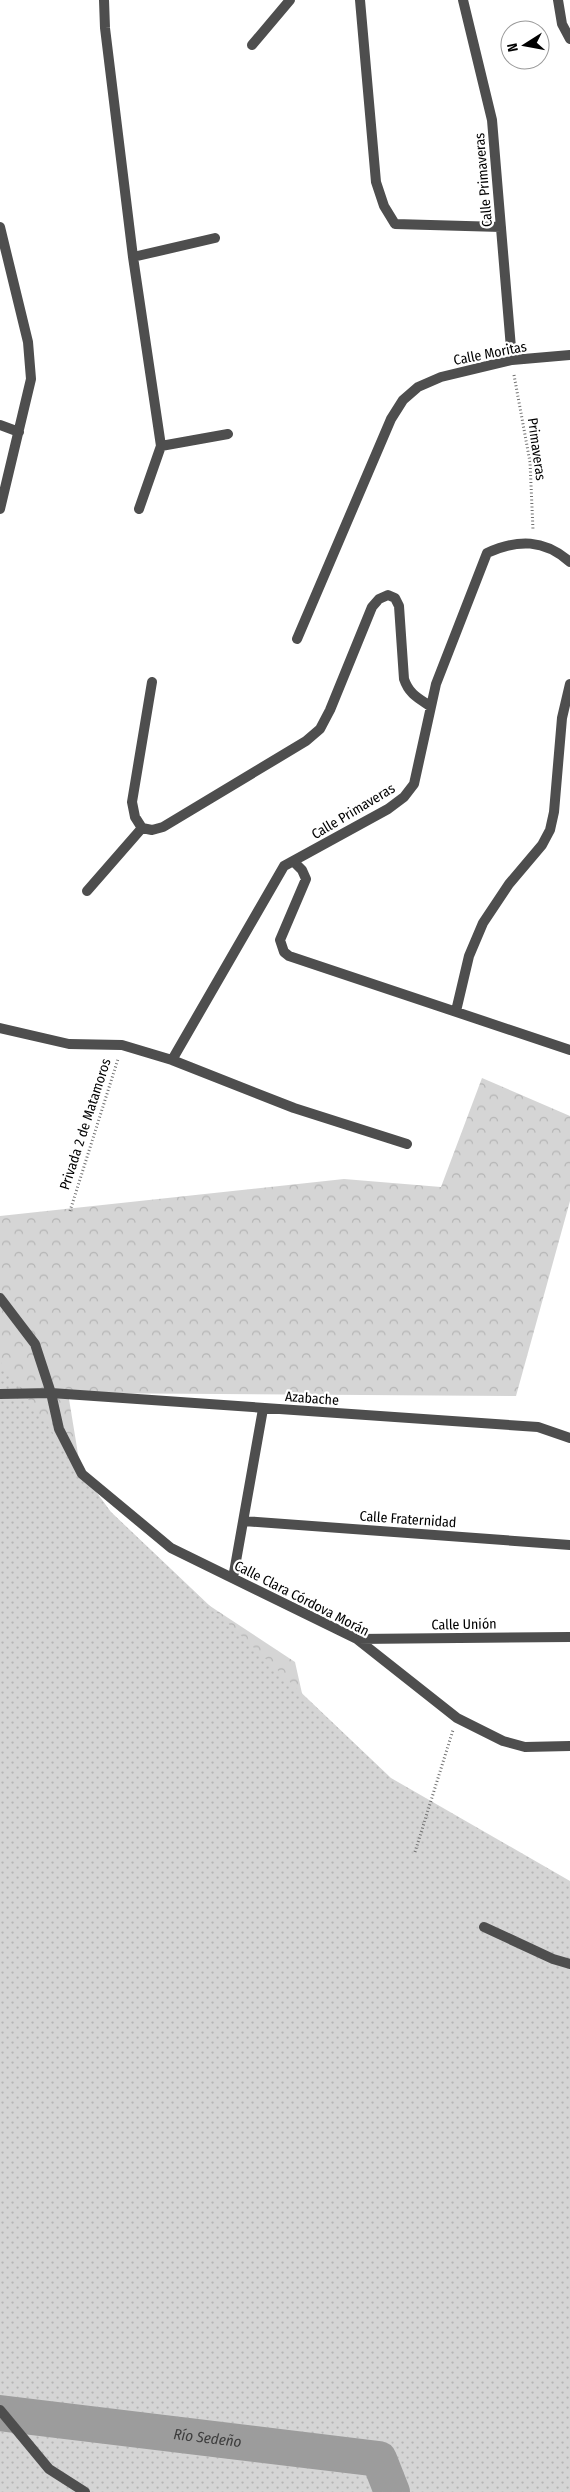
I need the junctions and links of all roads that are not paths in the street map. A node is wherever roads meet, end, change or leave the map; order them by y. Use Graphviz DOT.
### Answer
graph roads {
  1 [pos="104,0"];
  2 [pos="290,0"];
  3 [pos="360,0"];
  4 [pos="463,0"];
  5 [pos="558,0"];
  6 [pos="570,39"];
  7 [pos="252,45"];
  8 [pos="0,227"];
  9 [pos="501,227"];
  10 [pos="215,238"];
  11 [pos="133,257"];
  12 [pos="570,355"];
  13 [pos="512,360"];
  14 [pos="0,425"];
  15 [pos="19,432"];
  16 [pos="228,434"];
  17 [pos="161,446"];
  18 [pos="0,509"];
  19 [pos="138,509"];
  20 [pos="570,562"];
  21 [pos="296,639"];
  22 [pos="152,682"];
  23 [pos="570,684"];
  24 [pos="430,706"];
  25 [pos="142,828"];
  26 [pos="294,862"];
  27 [pos="87,891"];
  28 [pos="456,1011"];
  29 [pos="0,1028"];
  30 [pos="570,1050"];
  31 [pos="172,1060"];
  32 [pos="407,1144"];
  33 [pos="0,1298"];
  34 [pos="51,1393"];
  35 [pos="0,1394"];
  36 [pos="263,1409"];
  37 [pos="570,1438"];
  38 [pos="244,1521"];
  39 [pos="570,1545"];
  40 [pos="233,1578"];
  41 [pos="570,1637"];
  42 [pos="358,1639"];
  43 [pos="570,1746"];
  44 [pos="484,1928"];
  45 [pos="570,1964"];
  46 [pos="0,2410"];
  47 [pos="84,2492"];
  1 -- 11 [label="street"];
  2 -- 7 [label="street"];
  3 -- 9 [label="street"];
  4 -- 9 [label="street, Calle Primaveras"];
  5 -- 6 [label="street"];
  8 -- 15 [label="street"];
  9 -- 13 [label="street, Calle Primaveras"];
  10 -- 11 [label="street"];
  11 -- 17 [label="street"];
  12 -- 13 [label="street, Calle Moritas"];
  13 -- 21 [label="street, Calle Moritas"];
  14 -- 15 [label="street"];
  15 -- 18 [label="street"];
  16 -- 17 [label="street"];
  17 -- 19 [label="street"];
  20 -- 24 [label="street, Calle Primaveras"];
  22 -- 25 [label="street"];
  23 -- 28 [label="street"];
  24 -- 25 [label="street"];
  24 -- 26 [label="street, Calle Primaveras"];
  25 -- 27 [label="street"];
  26 -- 28 [label="street"];
  26 -- 31 [label="street, Calle Primaveras"];
  28 -- 30 [label="street"];
  29 -- 31 [label="street"];
  31 -- 32 [label="street"];
  33 -- 34 [label="street"];
  34 -- 35 [label="street, Azabache"];
  34 -- 36 [label="street, Azabache"];
  34 -- 40 [label="street, Calle Clara Córdova Morán"];
  36 -- 37 [label="street, Azabache"];
  36 -- 38 [label="street"];
  38 -- 39 [label="street, Calle Fraternidad"];
  38 -- 40 [label="street"];
  40 -- 42 [label="street, Calle Clara Córdova Morán"];
  41 -- 42 [label="street, Calle Unión"];
  42 -- 43 [label="street, Calle Clara Córdova Morán"];
  44 -- 45 [label="street"];
  46 -- 47 [label="street"];
}
